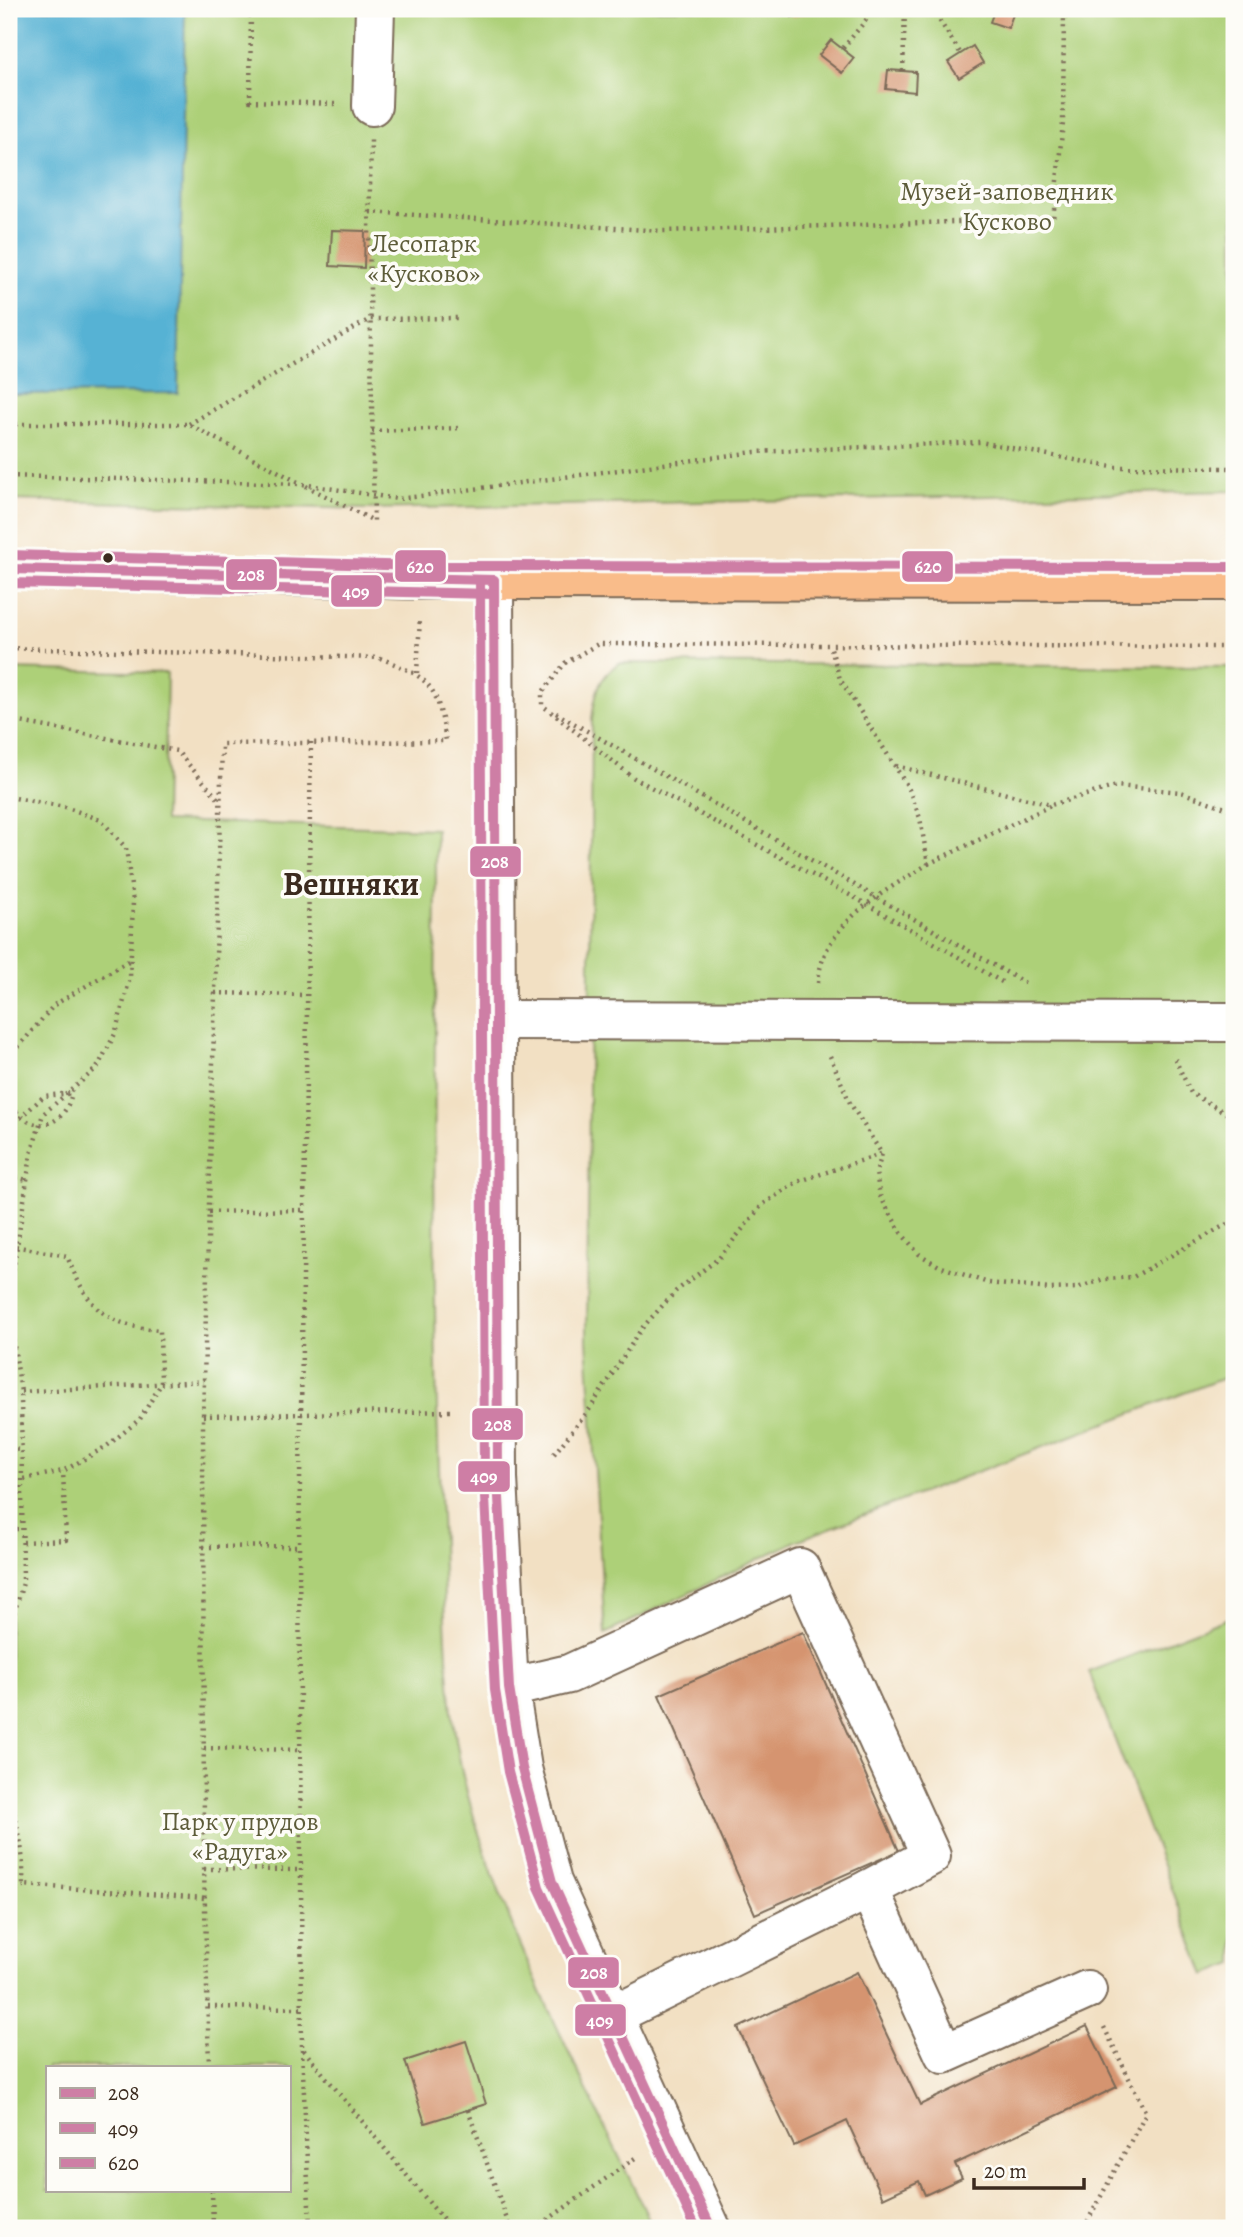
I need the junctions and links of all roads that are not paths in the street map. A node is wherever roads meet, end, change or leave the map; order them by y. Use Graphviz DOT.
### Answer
graph roads {
  1 [pos="375,9"];
  2 [pos="372,106"];
  3 [pos="9,569"];
  4 [pos="494,580"];
  5 [pos="1234,582"];
  6 [pos="496,1020"];
  7 [pos="1234,1022"];
  8 [pos="509,1688"];
  9 [pos="869,1889"];
  10 [pos="1087,1990"];
  11 [pos="612,2015"];
  12 [pos="711,2228"];
  1 -- 2 [label="street"];
  3 -- 4 [label="main road"];
  4 -- 5 [label="main road"];
  4 -- 6 [label="street"];
  6 -- 7 [label="street"];
  6 -- 8 [label="street"];
  8 -- 9 [label="street"];
  8 -- 11 [label="street"];
  9 -- 10 [label="street"];
  9 -- 11 [label="street"];
  11 -- 12 [label="street"];
}
